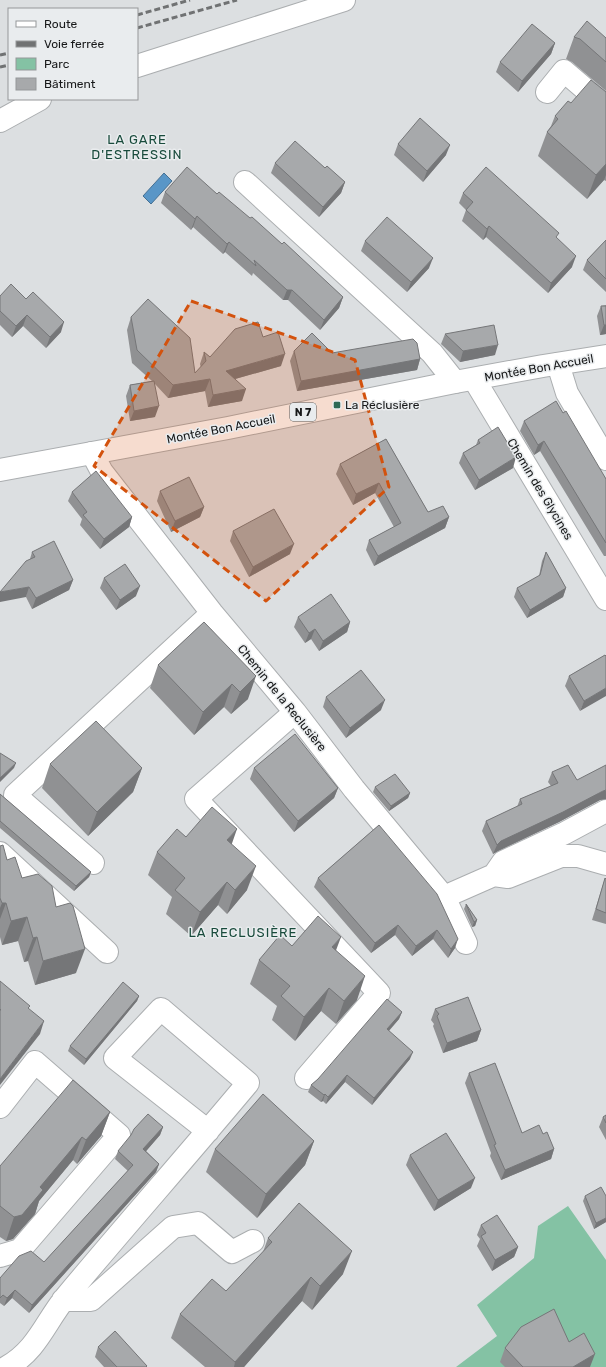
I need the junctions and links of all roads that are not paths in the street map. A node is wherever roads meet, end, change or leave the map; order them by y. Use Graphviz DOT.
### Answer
graph roads {
  1 [pos="344,0"];
  2 [pos="138,66"];
  3 [pos="547,92"];
  4 [pos="38,100"];
  5 [pos="606,107"];
  6 [pos="0,121"];
  7 [pos="245,182"];
  8 [pos="606,356"];
  9 [pos="558,364"];
  10 [pos="465,380"];
  11 [pos="92,453"];
  12 [pos="606,459"];
  13 [pos="0,470"];
  14 [pos="606,599"];
  15 [pos="212,613"];
  16 [pos="295,712"];
  17 [pos="606,811"];
  18 [pos="0,854"];
  19 [pos="93,863"];
  20 [pos="606,864"];
  21 [pos="494,875"];
  22 [pos="444,897"];
  23 [pos="466,943"];
  24 [pos="107,952"];
  25 [pos="306,1078"];
  26 [pos="0,1107"];
  27 [pos="208,1131"];
  28 [pos="253,1240"];
  29 [pos="0,1256"];
  30 [pos="63,1300"];
  31 [pos="7,1367"];
  1 -- 2 [label="street"];
  3 -- 5 [label="street"];
  4 -- 6 [label="street"];
  7 -- 10 [label="street, Chemin des Glycines"];
  8 -- 9 [label="street, Montée Bon Accueil / N 7"];
  9 -- 10 [label="street, Montée Bon Accueil / N 7"];
  9 -- 12 [label="street"];
  10 -- 11 [label="street, Montée Bon Accueil / N 7"];
  10 -- 14 [label="street, Chemin des Glycines"];
  11 -- 13 [label="street, Montée Bon Accueil / N 7"];
  11 -- 15 [label="street, Chemin de la Reclusière"];
  15 -- 16 [label="street, Chemin de la Reclusière"];
  15 -- 19 [label="street"];
  16 -- 22 [label="street, Chemin de la Reclusière"];
  16 -- 25 [label="street"];
  17 -- 21 [label="street"];
  18 -- 24 [label="street"];
  20 -- 21 [label="street"];
  21 -- 22 [label="street"];
  22 -- 23 [label="street, Chemin de la Reclusière"];
  26 -- 29 [label="street"];
  27 -- 27 [label="street"];
  27 -- 30 [label="street"];
  28 -- 30 [label="street"];
  30 -- 31 [label="street"];
}
